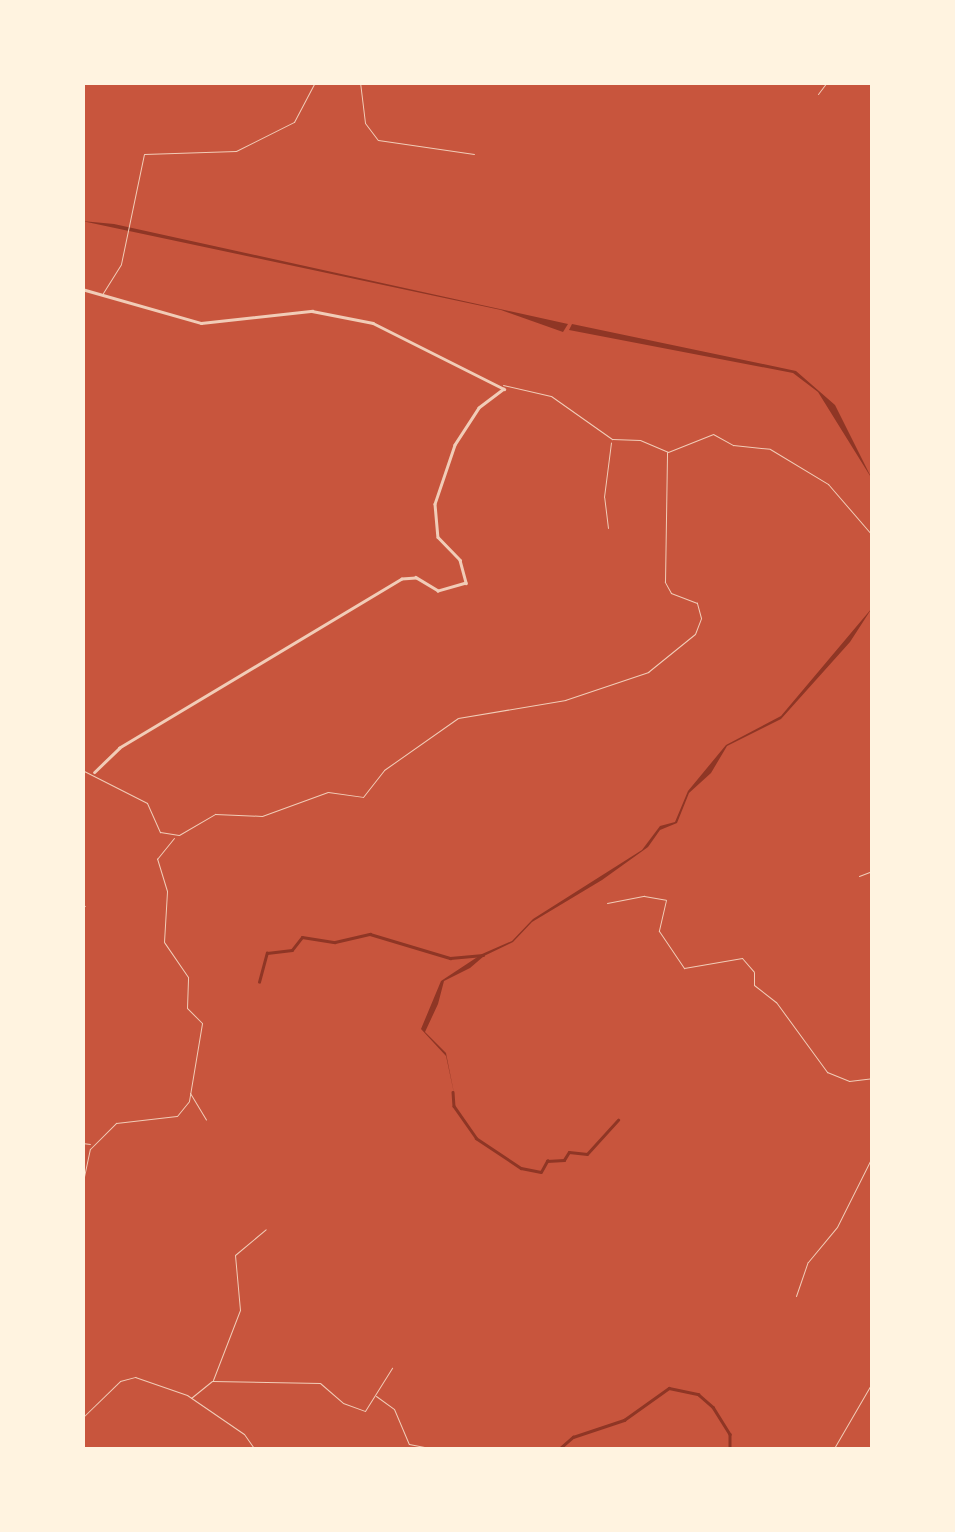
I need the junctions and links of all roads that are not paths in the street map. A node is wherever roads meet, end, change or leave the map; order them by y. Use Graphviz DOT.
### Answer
graph roads {
  1 [pos="315,82"];
  2 [pos="360,82"];
  3 [pos="826,82"];
  4 [pos="818,94"];
  5 [pos="474,154"];
  6 [pos="82,289"];
  7 [pos="102,296"];
  8 [pos="504,385"];
  9 [pos="612,438"];
  10 [pos="667,452"];
  11 [pos="608,528"];
  12 [pos="872,536"];
  13 [pos="82,770"];
  14 [pos="94,772"];
  15 [pos="176,836"];
  16 [pos="872,871"];
  17 [pos="859,876"];
  18 [pos="607,904"];
  19 [pos="872,1078"];
  20 [pos="190,1092"];
  21 [pos="206,1120"];
  22 [pos="82,1143"];
  23 [pos="94,1144"];
  24 [pos="872,1158"];
  25 [pos="82,1186"];
  26 [pos="266,1229"];
  27 [pos="796,1296"];
  28 [pos="392,1368"];
  29 [pos="212,1381"];
  30 [pos="872,1383"];
  31 [pos="374,1396"];
  32 [pos="191,1398"];
  33 [pos="82,1418"];
  34 [pos="254,1450"];
  35 [pos="439,1450"];
  36 [pos="834,1450"];
  1 -- 7 [label="street"];
  2 -- 5 [label="street"];
  3 -- 4 [label="street"];
  6 -- 7 [label="street"];
  7 -- 8 [label="street"];
  8 -- 9 [label="street"];
  8 -- 14 [label="street"];
  9 -- 10 [label="street"];
  9 -- 11 [label="street"];
  10 -- 12 [label="street"];
  10 -- 15 [label="street"];
  13 -- 14 [label="street"];
  14 -- 15 [label="street"];
  15 -- 20 [label="street"];
  16 -- 17 [label="street"];
  18 -- 19 [label="street"];
  20 -- 21 [label="street"];
  20 -- 23 [label="street"];
  22 -- 23 [label="street"];
  23 -- 25 [label="street"];
  24 -- 27 [label="street"];
  26 -- 29 [label="street"];
  28 -- 31 [label="street"];
  29 -- 31 [label="street"];
  29 -- 32 [label="street"];
  30 -- 36 [label="street"];
  31 -- 35 [label="street"];
  32 -- 33 [label="street"];
  32 -- 34 [label="street"];
}
